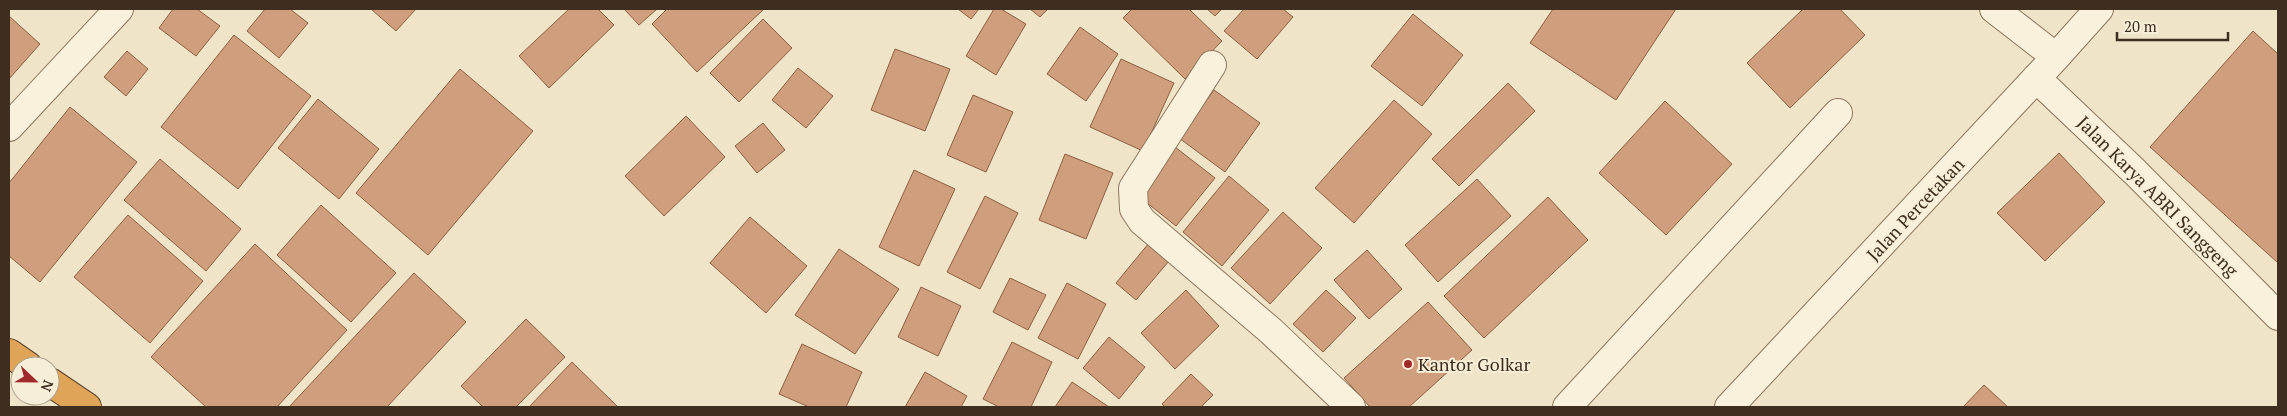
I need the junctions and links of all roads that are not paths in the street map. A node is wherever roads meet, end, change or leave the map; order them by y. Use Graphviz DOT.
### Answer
graph roads {
  1 [pos="119,9"];
  2 [pos="1994,9"];
  3 [pos="2099,9"];
  4 [pos="2056,57"];
  5 [pos="1212,65"];
  6 [pos="2036,78"];
  7 [pos="1838,113"];
  8 [pos="9,126"];
  9 [pos="2278,316"];
  10 [pos="60,389"];
  11 [pos="87,407"];
  12 [pos="1351,407"];
  13 [pos="1567,407"];
  14 [pos="1729,407"];
  1 -- 8 [label="street"];
  2 -- 4 [label="street"];
  3 -- 4 [label="street, Jalan Percetakan"];
  4 -- 6 [label="street, Jalan Percetakan"];
  5 -- 12 [label="street"];
  6 -- 9 [label="street, Jalan Karya ABRI Sanggeng"];
  6 -- 14 [label="street, Jalan Percetakan"];
  7 -- 13 [label="street"];
  10 -- 11 [label="highway"];
}
